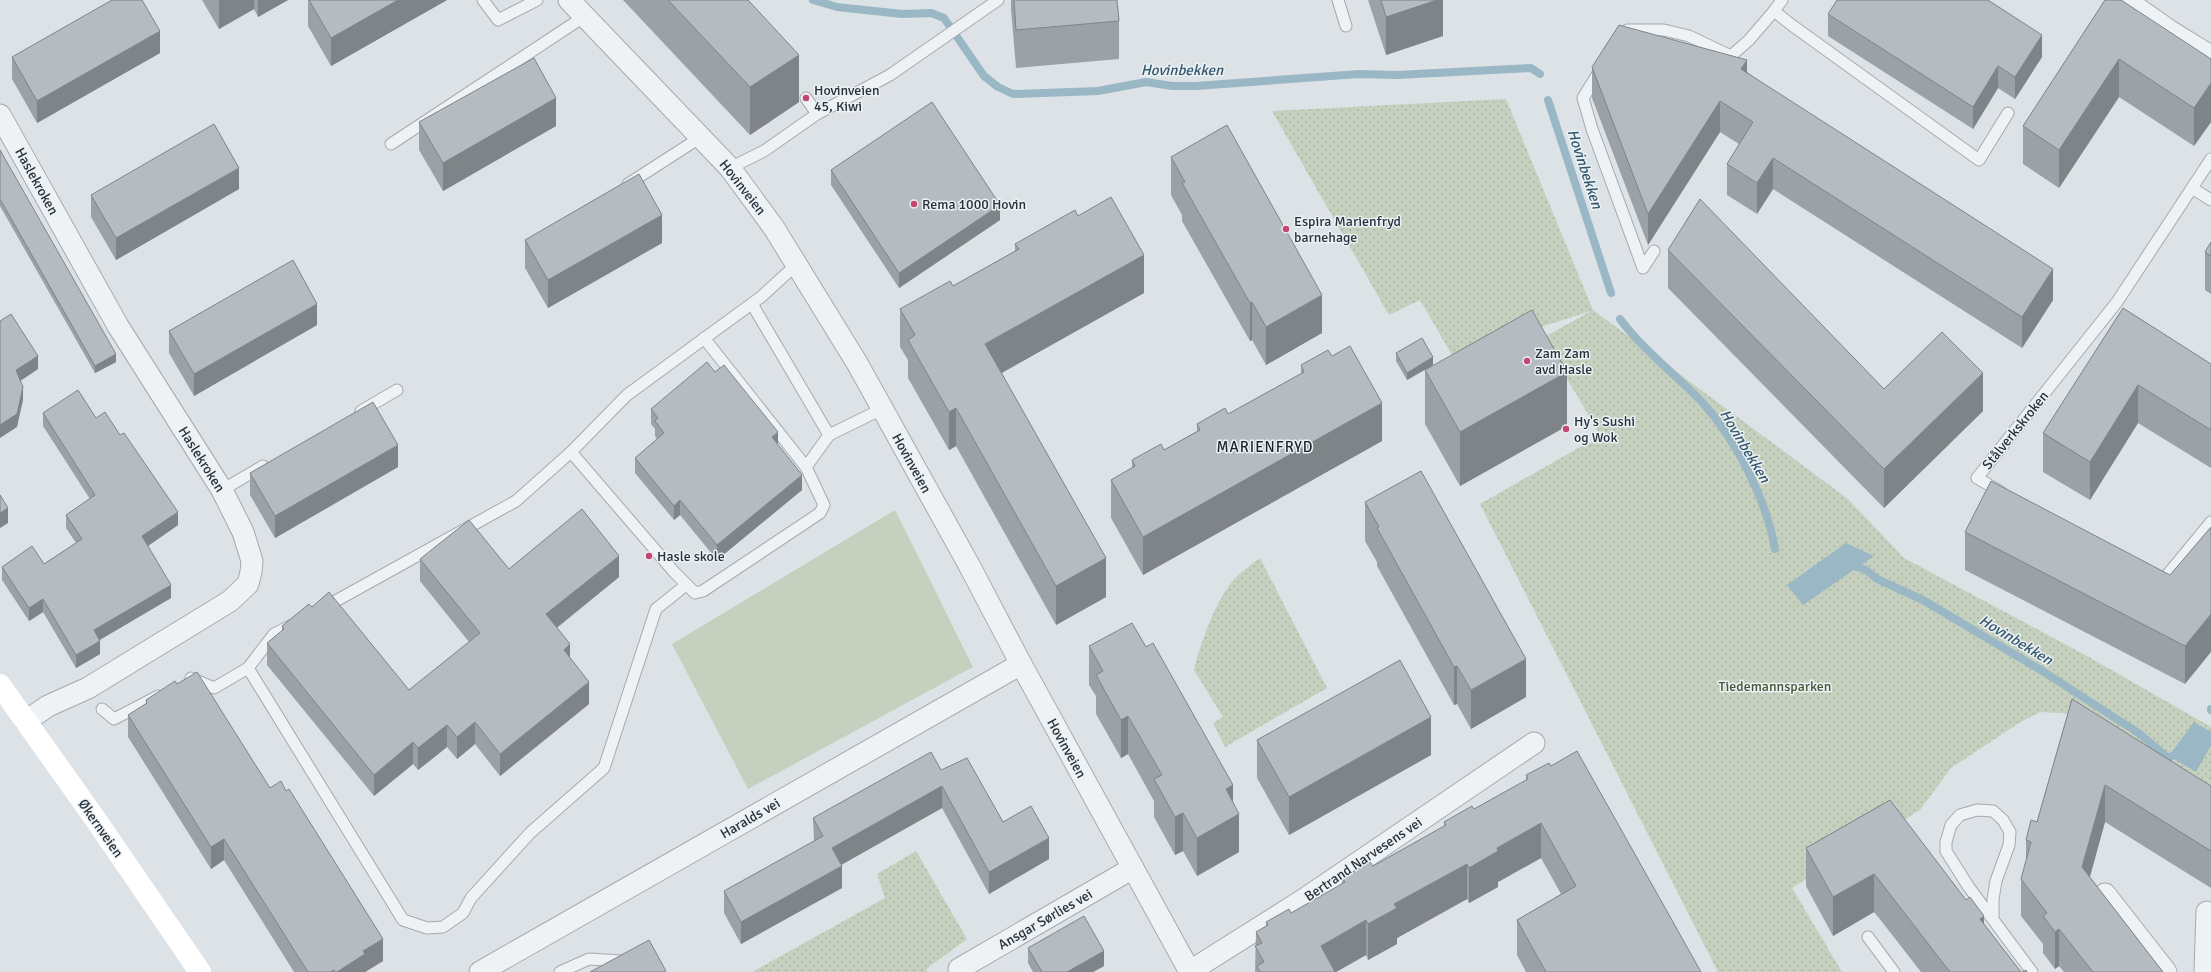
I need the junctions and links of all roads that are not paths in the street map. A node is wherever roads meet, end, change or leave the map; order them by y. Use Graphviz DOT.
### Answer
graph roads {
  1 [pos="483,0"];
  2 [pos="536,0"];
  3 [pos="569,0"];
  4 [pos="998,0"];
  5 [pos="1338,0"];
  6 [pos="1782,0"];
  7 [pos="2125,0"];
  8 [pos="1774,10"];
  9 [pos="586,16"];
  10 [pos="1346,26"];
  11 [pos="1619,40"];
  12 [pos="2211,57"];
  13 [pos="1603,65"];
  14 [pos="806,98"];
  15 [pos="2008,113"];
  16 [pos="817,114"];
  17 [pos="0,115"];
  18 [pos="701,137"];
  19 [pos="391,144"];
  20 [pos="2211,159"];
  21 [pos="730,168"];
  22 [pos="2192,188"];
  23 [pos="618,189"];
  24 [pos="2211,200"];
  25 [pos="1654,251"];
  26 [pos="797,264"];
  27 [pos="752,304"];
  28 [pos="704,338"];
  29 [pos="397,390"];
  30 [pos="882,409"];
  31 [pos="350,417"];
  32 [pos="829,435"];
  33 [pos="570,452"];
  34 [pos="276,459"];
  35 [pos="806,467"];
  36 [pos="222,490"];
  37 [pos="2010,497"];
  38 [pos="2211,522"];
  39 [pos="2150,572"];
  40 [pos="686,585"];
  41 [pos="316,612"];
  42 [pos="302,619"];
  43 [pos="1021,664"];
  44 [pos="248,668"];
  45 [pos="184,682"];
  46 [pos="0,685"];
  47 [pos="170,689"];
  48 [pos="102,708"];
  49 [pos="26,721"];
  50 [pos="1534,743"];
  51 [pos="1133,868"];
  52 [pos="2105,894"];
  53 [pos="2207,912"];
  54 [pos="1993,919"];
  55 [pos="1868,937"];
  56 [pos="621,961"];
  57 [pos="200,972"];
  58 [pos="480,972"];
  59 [pos="560,972"];
  60 [pos="961,972"];
  61 [pos="1190,972"];
  62 [pos="1894,972"];
  63 [pos="2032,972"];
  64 [pos="2166,972"];
  65 [pos="2205,972"];
  1 -- 2 [label="lane"];
  3 -- 9 [label="street, Hovinveien"];
  4 -- 16 [label="lane"];
  5 -- 10 [label="lane"];
  6 -- 8 [label="lane"];
  7 -- 12 [label="street"];
  8 -- 11 [label="lane"];
  8 -- 15 [label="lane"];
  9 -- 18 [label="street, Hovinveien"];
  9 -- 19 [label="lane"];
  13 -- 25 [label="lane"];
  14 -- 16 [label="lane"];
  16 -- 21 [label="lane"];
  17 -- 36 [label="street, Haslekroken"];
  18 -- 21 [label="street, Hovinveien"];
  18 -- 23 [label="lane"];
  20 -- 22 [label="lane, Stålverkskroken"];
  21 -- 26 [label="street, Hovinveien"];
  22 -- 24 [label="lane"];
  22 -- 37 [label="lane, Stålverkskroken"];
  26 -- 27 [label="lane"];
  26 -- 30 [label="street, Hovinveien"];
  27 -- 28 [label="lane"];
  27 -- 32 [label="lane"];
  28 -- 33 [label="lane"];
  28 -- 35 [label="lane"];
  29 -- 31 [label="lane"];
  30 -- 32 [label="lane"];
  30 -- 43 [label="street, Hovinveien"];
  32 -- 35 [label="lane"];
  33 -- 40 [label="lane"];
  33 -- 41 [label="lane"];
  34 -- 36 [label="lane"];
  35 -- 40 [label="lane"];
  36 -- 49 [label="street, Haslekroken"];
  38 -- 39 [label="lane"];
  40 -- 44 [label="lane"];
  42 -- 44 [label="lane"];
  43 -- 51 [label="street, Hovinveien"];
  43 -- 58 [label="street, Haralds vei"];
  44 -- 45 [label="lane"];
  46 -- 49 [label="main road, Økernveien"];
  47 -- 48 [label="lane"];
  49 -- 57 [label="main road, Økernveien"];
  50 -- 61 [label="street, Bertrand Narvesens vei"];
  51 -- 60 [label="street, Ansgar Sørlies vei"];
  51 -- 61 [label="street, Hovinveien"];
  52 -- 64 [label="street"];
  53 -- 65 [label="street"];
  54 -- 54 [label="lane"];
  54 -- 63 [label="lane"];
  55 -- 62 [label="lane"];
  56 -- 59 [label="lane"];
}
